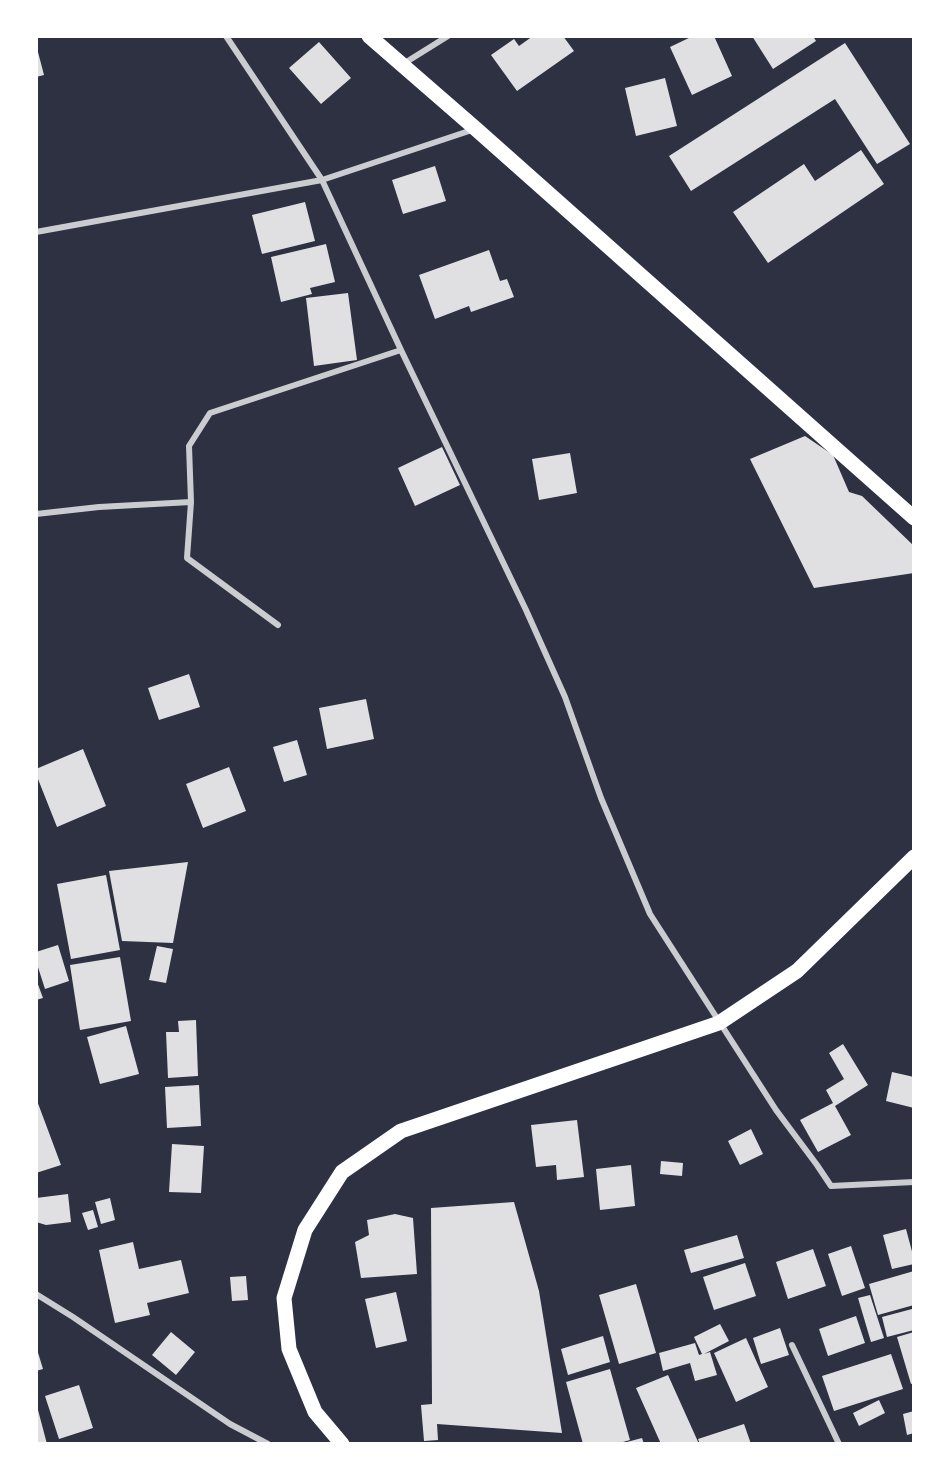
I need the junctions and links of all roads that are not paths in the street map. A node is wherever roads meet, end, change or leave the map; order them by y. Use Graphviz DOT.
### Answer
graph roads {
  1 [pos="226,36"];
  2 [pos="369,36"];
  3 [pos="448,36"];
  4 [pos="403,65"];
  5 [pos="476,129"];
  6 [pos="322,180"];
  7 [pos="36,232"];
  8 [pos="401,350"];
  9 [pos="191,502"];
  10 [pos="36,514"];
  11 [pos="914,518"];
  12 [pos="278,625"];
  13 [pos="914,857"];
  14 [pos="719,1023"];
  15 [pos="914,1182"];
  16 [pos="36,1294"];
  17 [pos="792,1345"];
  18 [pos="268,1444"];
  19 [pos="342,1444"];
  20 [pos="838,1444"];
  1 -- 6 [label="street"];
  2 -- 4 [label="main road"];
  3 -- 4 [label="street"];
  4 -- 5 [label="main road"];
  5 -- 6 [label="street"];
  5 -- 11 [label="main road"];
  6 -- 7 [label="street"];
  6 -- 8 [label="street"];
  8 -- 9 [label="street"];
  8 -- 14 [label="street"];
  9 -- 10 [label="street"];
  9 -- 12 [label="street"];
  13 -- 14 [label="main road"];
  14 -- 15 [label="street"];
  14 -- 19 [label="main road"];
  16 -- 18 [label="street"];
  17 -- 20 [label="street"];
}
